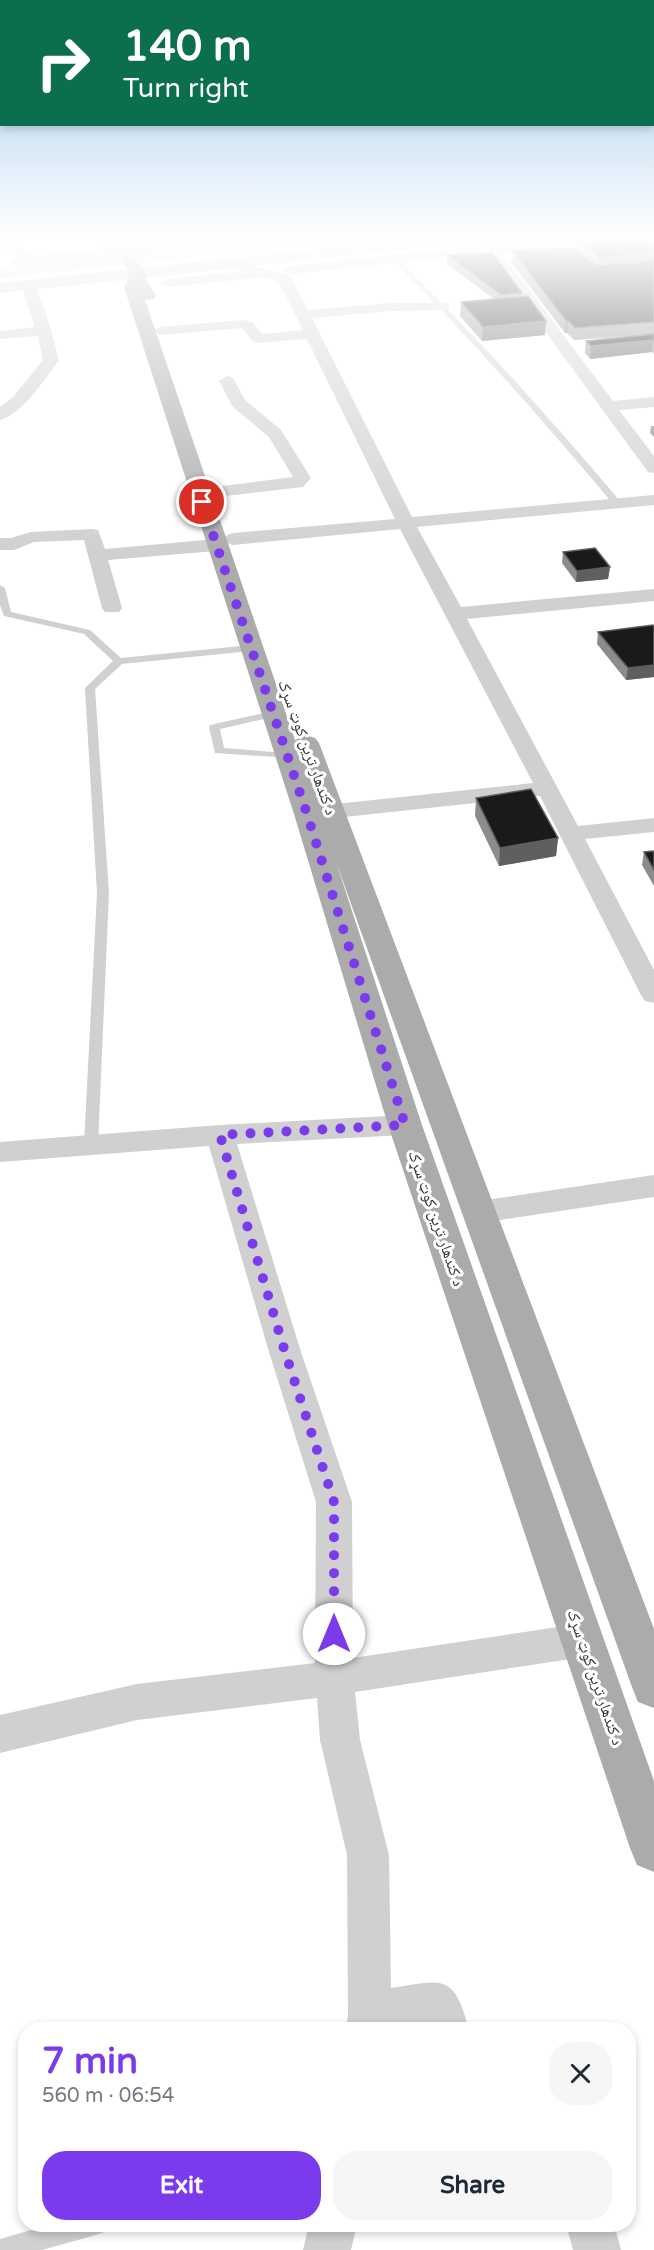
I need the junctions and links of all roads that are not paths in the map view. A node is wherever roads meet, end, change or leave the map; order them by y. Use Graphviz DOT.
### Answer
graph roads {
  1 [pos="47,343"];
  2 [pos="152,343"];
  3 [pos="164,343"];
  4 [pos="316,343"];
  5 [pos="474,343"];
  6 [pos="561,343"];
  7 [pos="587,346"];
  8 [pos="565,348"];
  9 [pos="227,381"];
  10 [pos="654,402"];
  11 [pos="608,406"];
  12 [pos="0,415"];
  13 [pos="654,468"];
  14 [pos="216,492"];
  15 [pos="654,500"];
  16 [pos="617,504"];
  17 [pos="406,523"];
  18 [pos="224,542"];
  19 [pos="0,544"];
  20 [pos="99,555"];
  21 [pos="0,588"];
  22 [pos="653,596"];
  23 [pos="112,608"];
  24 [pos="453,614"];
  25 [pos="251,648"];
  26 [pos="119,661"];
  27 [pos="273,714"];
  28 [pos="287,756"];
  29 [pos="547,788"];
  30 [pos="319,812"];
  31 [pos="654,825"];
  32 [pos="569,834"];
  33 [pos="653,992"];
  34 [pos="405,1125"];
  35 [pos="220,1135"];
  36 [pos="91,1144"];
  37 [pos="0,1152"];
  38 [pos="654,1186"];
  39 [pos="479,1212"];
  40 [pos="644,1628"];
  41 [pos="584,1640"];
  42 [pos="334,1678"];
  43 [pos="654,1687"];
  44 [pos="0,1734"];
  45 [pos="654,1848"];
  46 [pos="369,2022"];
  47 [pos="445,2022"];
  48 [pos="66,2232"];
  49 [pos="331,2232"];
  50 [pos="592,2232"];
  51 [pos="0,2250"];
  52 [pos="327,2250"];
  53 [pos="597,2250"];
  1 -- 12 [label="street"];
  2 -- 18 [label="main road, د کندهار ترين کوټ سړک"];
  3 -- 14 [label="main road, د کندهار ترين کوټ سړک"];
  4 -- 17 [label="street"];
  5 -- 16 [label="lane"];
  6 -- 8 [label="street"];
  7 -- 8 [label="street"];
  8 -- 11 [label="street"];
  9 -- 14 [label="street"];
  10 -- 11 [label="street"];
  11 -- 13 [label="street"];
  14 -- 18 [label="main road, د کندهار ترين کوټ سړک"];
  15 -- 16 [label="street"];
  16 -- 17 [label="street"];
  17 -- 18 [label="street"];
  17 -- 24 [label="street"];
  18 -- 20 [label="street"];
  18 -- 25 [label="main road, د کندهار ترين کوټ سړک"];
  18 -- 30 [label="main road, د کندهار ترين کوټ سړک"];
  19 -- 20 [label="street"];
  20 -- 23 [label="street"];
  21 -- 26 [label="lane"];
  22 -- 24 [label="street"];
  24 -- 29 [label="street"];
  25 -- 26 [label="lane"];
  25 -- 27 [label="main road, د کندهار ترين کوټ سړک"];
  26 -- 36 [label="lane"];
  27 -- 28 [label="main road, د کندهار ترين کوټ سړک"];
  27 -- 28 [label="lane"];
  28 -- 30 [label="main road, د کندهار ترين کوټ سړک"];
  29 -- 30 [label="street"];
  29 -- 32 [label="street"];
  30 -- 34 [label="main road, د کندهار ترين کوټ سړک"];
  30 -- 39 [label="main road, د کندهار ترين کوټ سړک"];
  31 -- 32 [label="street"];
  32 -- 33 [label="street"];
  34 -- 35 [label="street"];
  34 -- 41 [label="main road, د کندهار ترين کوټ سړک"];
  35 -- 36 [label="street"];
  35 -- 42 [label="street"];
  36 -- 37 [label="street"];
  38 -- 39 [label="street"];
  39 -- 40 [label="main road, د کندهار ترين کوټ سړک"];
  40 -- 43 [label="main road, د کندهار ترين کوټ سړک"];
  41 -- 42 [label="street"];
  41 -- 45 [label="main road, د کندهار ترين کوټ سړک"];
  42 -- 44 [label="street"];
  42 -- 46 [label="street"];
  46 -- 47 [label="street"];
  48 -- 51 [label="lane"];
  49 -- 52 [label="street"];
  50 -- 53 [label="street"];
}
